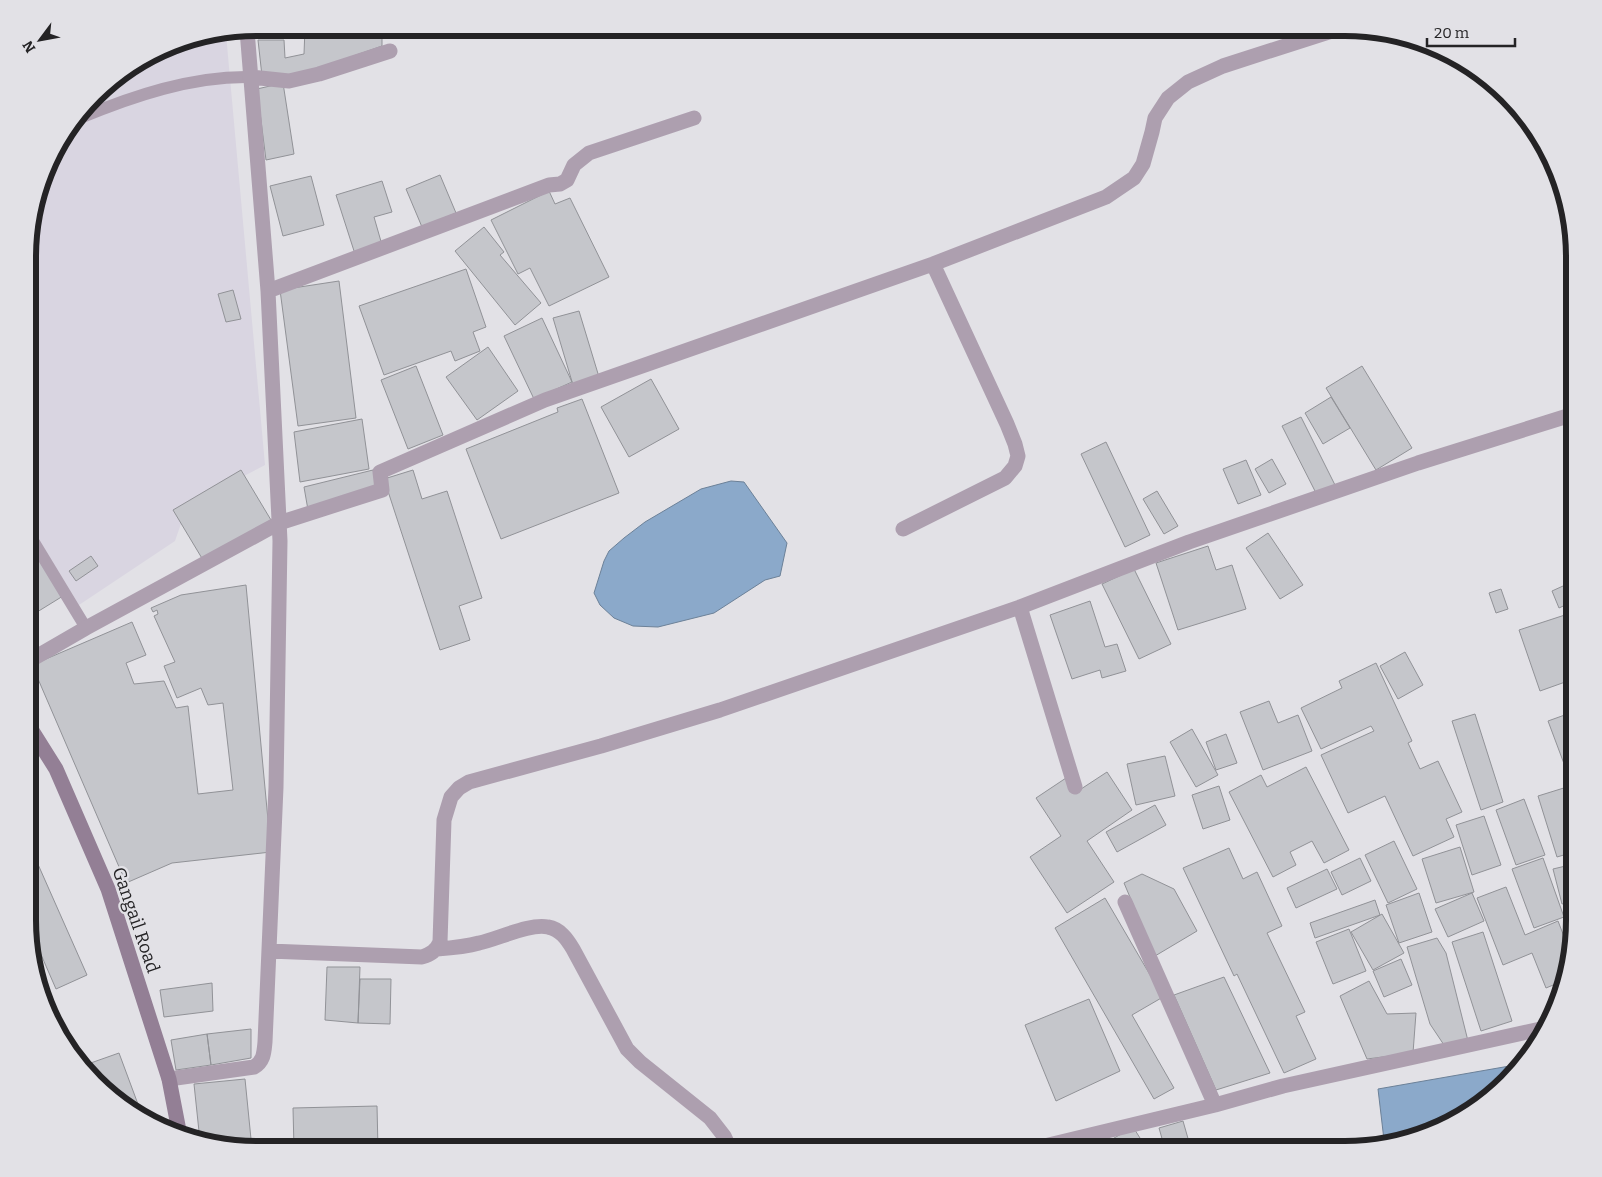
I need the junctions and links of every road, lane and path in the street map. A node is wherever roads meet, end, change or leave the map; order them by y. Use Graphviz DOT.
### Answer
graph roads {
  1 [pos="1316,36"];
  2 [pos="247,37"];
  3 [pos="390,51"];
  4 [pos="250,77"];
  5 [pos="89,114"];
  6 [pos="694,118"];
  7 [pos="933,264"];
  8 [pos="268,291"];
  9 [pos="1566,417"];
  10 [pos="279,523"];
  11 [pos="903,529"];
  12 [pos="36,546"];
  13 [pos="1020,607"];
  14 [pos="86,628"];
  15 [pos="36,657"];
  16 [pos="36,737"];
  17 [pos="1075,787"];
  18 [pos="1125,902"];
  19 [pos="437,949"];
  20 [pos="270,951"];
  21 [pos="1536,1030"];
  22 [pos="169,1079"];
  23 [pos="1215,1105"];
  24 [pos="178,1126"];
  25 [pos="726,1141"];
  26 [pos="1065,1141"];
  1 -- 7 [label="street"];
  2 -- 4 [label="street"];
  3 -- 4 [label="street"];
  4 -- 5 [label="lane"];
  4 -- 8 [label="street"];
  6 -- 8 [label="street"];
  7 -- 10 [label="street"];
  7 -- 11 [label="street"];
  8 -- 10 [label="street"];
  9 -- 13 [label="street"];
  10 -- 14 [label="street"];
  10 -- 20 [label="street"];
  12 -- 14 [label="lane"];
  13 -- 17 [label="street"];
  13 -- 19 [label="street"];
  14 -- 15 [label="street"];
  16 -- 22 [label="street, Gangail Road"];
  18 -- 23 [label="street"];
  19 -- 20 [label="street"];
  19 -- 25 [label="street"];
  20 -- 22 [label="street"];
  21 -- 23 [label="street"];
  22 -- 24 [label="street, Gangail Road"];
  23 -- 26 [label="street"];
}
